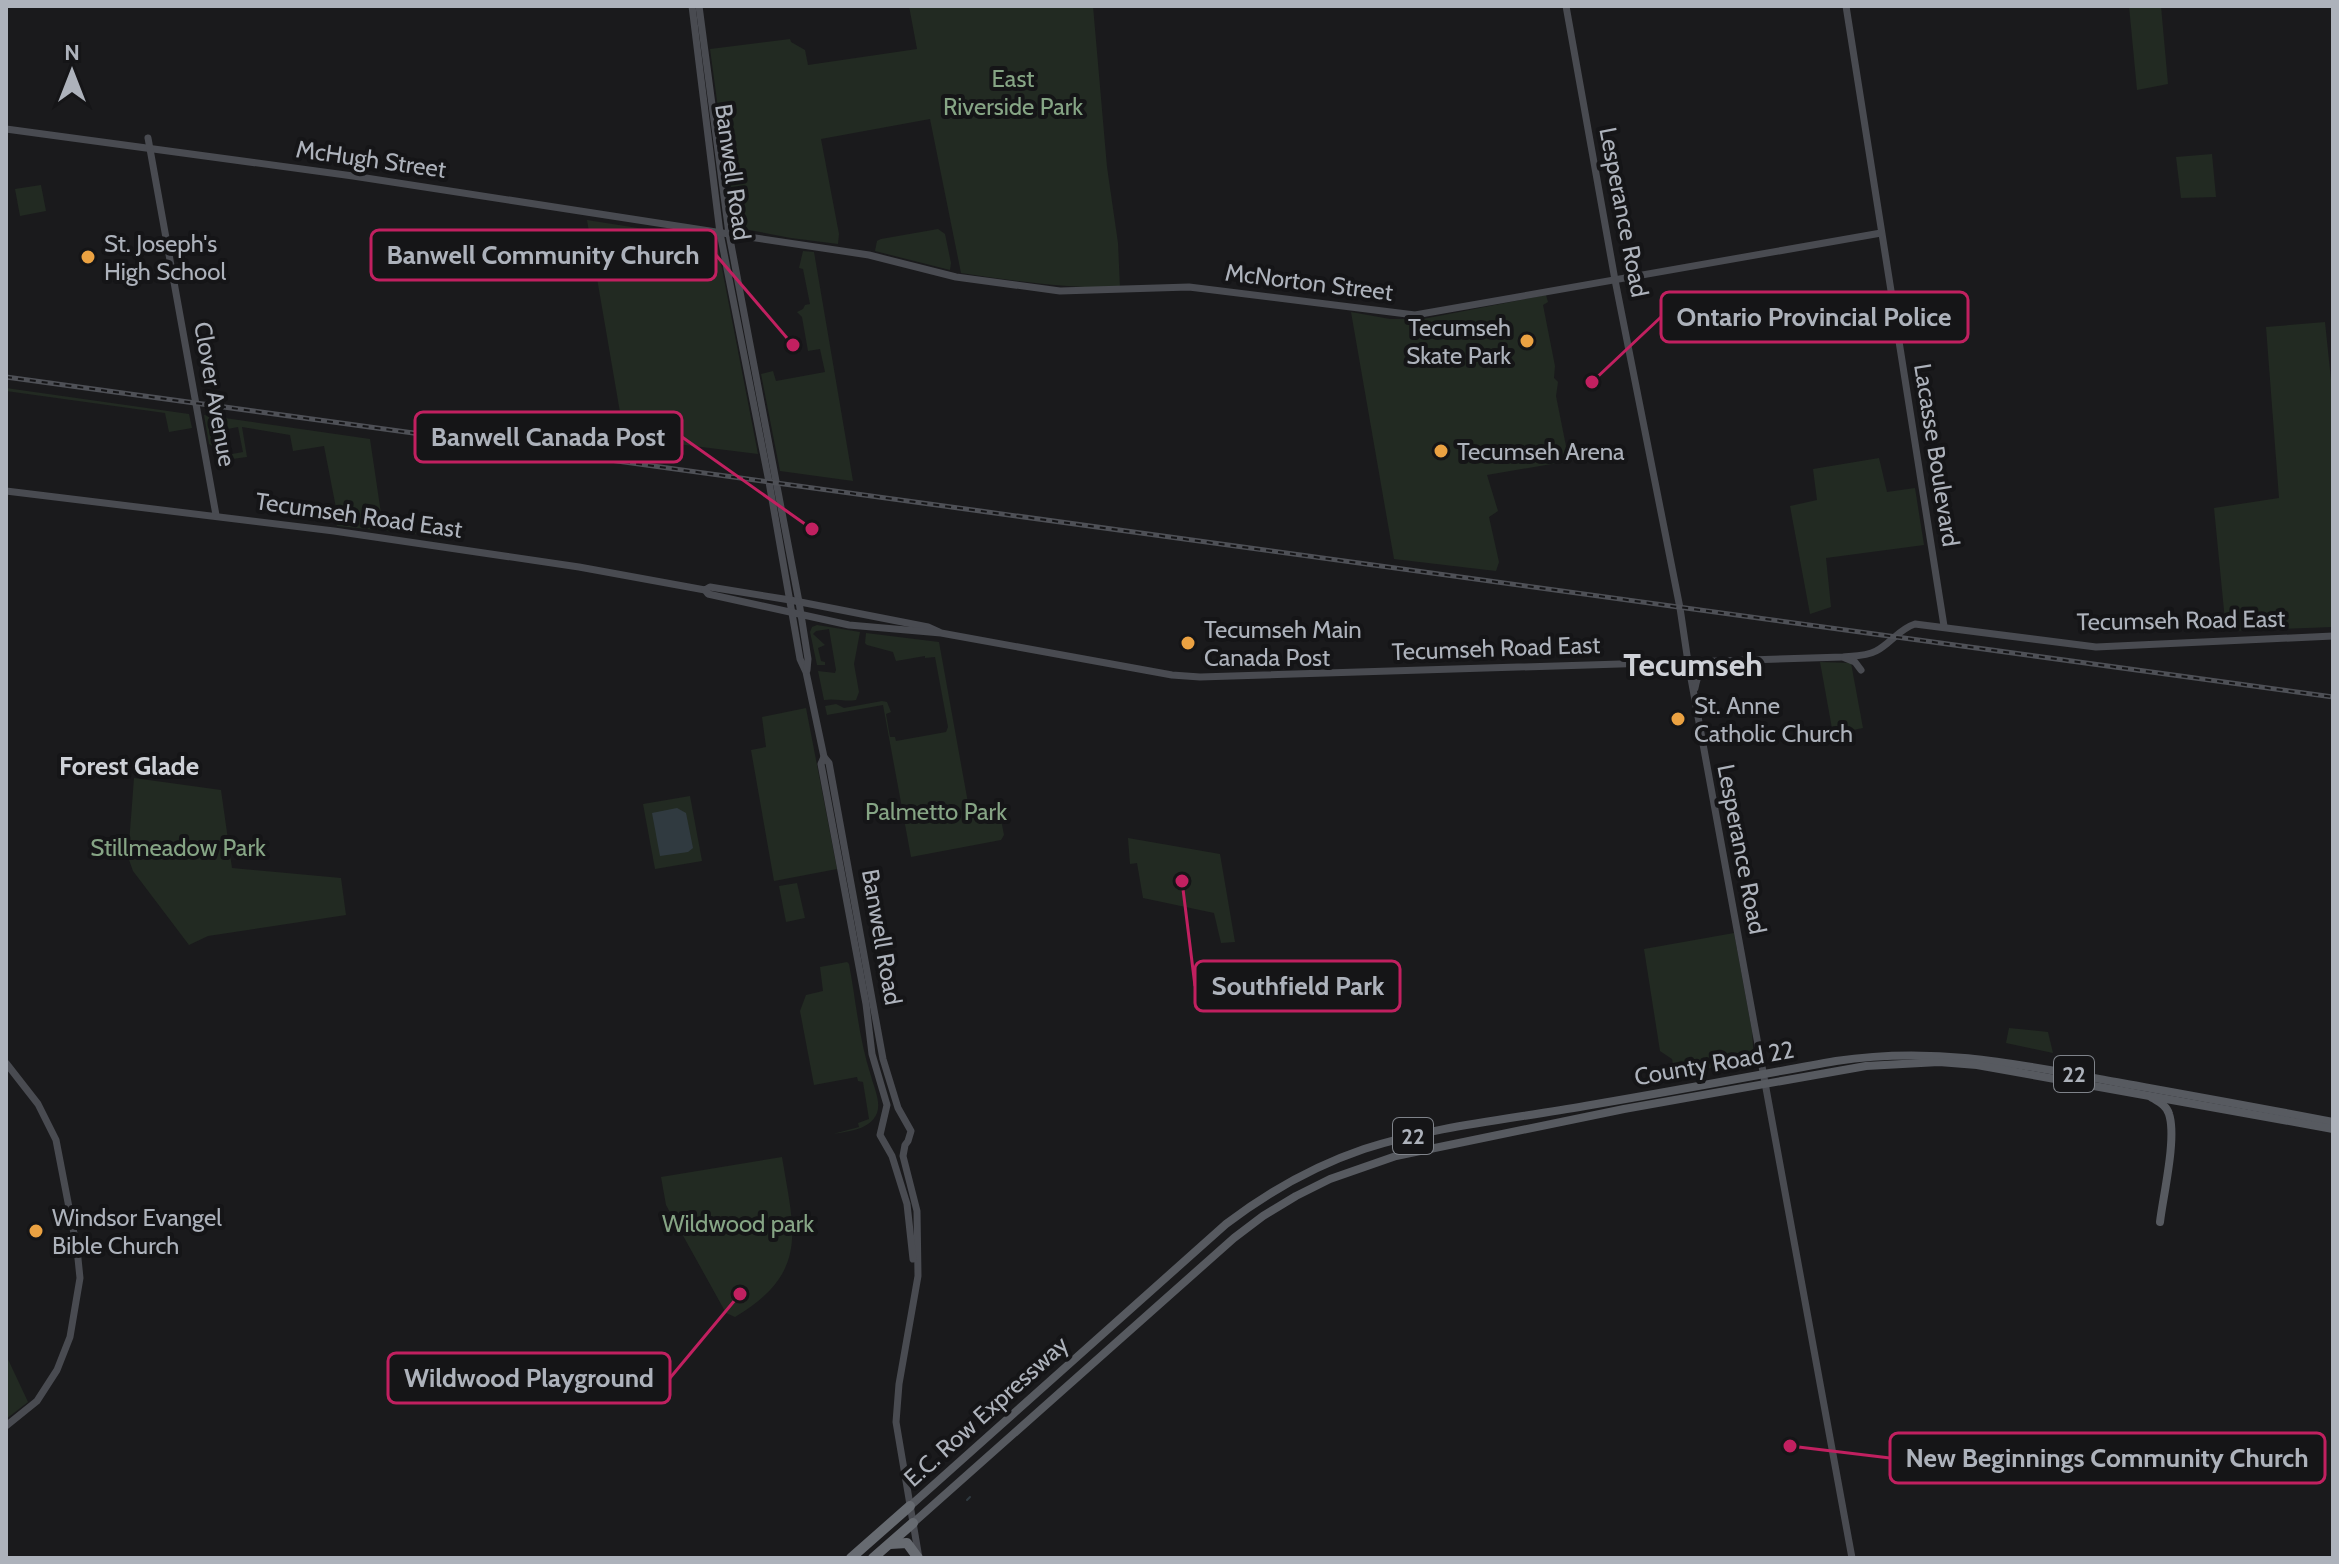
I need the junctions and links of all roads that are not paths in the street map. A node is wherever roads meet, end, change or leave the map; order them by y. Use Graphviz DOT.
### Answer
graph roads {
  1 [pos="692,6"];
  2 [pos="699,6"];
  3 [pos="1566,6"];
  4 [pos="1846,6"];
  5 [pos="6,129"];
  6 [pos="148,138"];
  7 [pos="150,149"];
  8 [pos="720,233"];
  9 [pos="1881,233"];
  10 [pos="729,234"];
  11 [pos="1615,280"];
  12 [pos="6,491"];
  13 [pos="216,515"];
  14 [pos="705,590"];
  15 [pos="790,600"];
  16 [pos="799,602"];
  17 [pos="792,612"];
  18 [pos="801,615"];
  19 [pos="1944,626"];
  20 [pos="941,633"];
  21 [pos="2333,636"];
  22 [pos="1843,657"];
  23 [pos="1720,661"];
  24 [pos="1688,662"];
  25 [pos="1861,670"];
  26 [pos="806,672"];
  27 [pos="1694,694"];
  28 [pos="824,757"];
  29 [pos="6,1063"];
  30 [pos="1765,1078"];
  31 [pos="2147,1095"];
  32 [pos="884,1121"];
  33 [pos="907,1121"];
  34 [pos="2333,1122"];
  35 [pos="2333,1129"];
  36 [pos="885,1144"];
  37 [pos="905,1145"];
  38 [pos="2160,1222"];
  39 [pos="917,1284"];
  40 [pos="1147,1294"];
  41 [pos="1150,1311"];
  42 [pos="6,1426"];
  43 [pos="910,1506"];
  44 [pos="913,1523"];
  45 [pos="888,1544"];
  46 [pos="851,1558"];
  47 [pos="873,1558"];
  48 [pos="919,1558"];
  49 [pos="1852,1558"];
  1 -- 8 [label="main road, Banwell Road"];
  2 -- 10 [label="main road, Banwell Road"];
  3 -- 11 [label="main road, Lesperance Road"];
  4 -- 9 [label="main road, Lacasse Boulevard"];
  5 -- 7 [label="main road, McHugh Street"];
  6 -- 7 [label="main road, Clover Avenue"];
  7 -- 8 [label="main road, McHugh Street"];
  7 -- 13 [label="main road, Clover Avenue"];
  8 -- 10 [label="main road, McHugh Street"];
  8 -- 15 [label="main road, Banwell Road"];
  9 -- 11 [label="main road, McNorton Street"];
  9 -- 19 [label="main road, Lacasse Boulevard"];
  10 -- 11 [label="main road, McNorton Street"];
  10 -- 16 [label="main road, Banwell Road"];
  11 -- 24 [label="main road, Lesperance Road"];
  12 -- 13 [label="main road, Tecumseh Road East"];
  13 -- 14 [label="main road, Tecumseh Road East"];
  14 -- 15 [label="main road, Tecumseh Road East"];
  14 -- 17 [label="main road, Tecumseh Road East"];
  15 -- 16 [label="main road, Tecumseh Road East"];
  15 -- 17 [label="main road, Banwell Road"];
  16 -- 18 [label="main road, Banwell Road"];
  16 -- 20 [label="main road, Tecumseh Road East"];
  17 -- 18 [label="main road, Tecumseh Road East"];
  17 -- 26 [label="main road, Banwell Road"];
  18 -- 20 [label="main road, Tecumseh Road East"];
  18 -- 26 [label="main road, Banwell Road"];
  19 -- 21 [label="main road, Tecumseh Road East"];
  19 -- 22 [label="main road, Tecumseh Road East"];
  20 -- 24 [label="main road, Tecumseh Road East"];
  22 -- 23 [label="main road, Tecumseh Road East"];
  22 -- 25 [label="main road"];
  23 -- 24 [label="main road, Tecumseh Road East"];
  23 -- 27 [label="main road"];
  24 -- 27 [label="main road, Lesperance Road"];
  26 -- 28 [label="main road, Banwell Road"];
  27 -- 30 [label="main road, Lesperance Road"];
  28 -- 32 [label="main road, Banwell Road"];
  28 -- 33 [label="main road, Banwell Road"];
  29 -- 42 [label="main road"];
  30 -- 31 [label="main road, County Road 22 / 22"];
  30 -- 34 [label="main road, County Road 22 / 22"];
  30 -- 40 [label="main road, County Road 22 / 22"];
  30 -- 41 [label="main road, County Road 22 / 22"];
  30 -- 49 [label="main road, Lesperance Road"];
  31 -- 35 [label="main road, County Road 22 / 22"];
  31 -- 38 [label="main road"];
  32 -- 33 [label="main road"];
  32 -- 36 [label="main road"];
  33 -- 37 [label="main road"];
  36 -- 37 [label="main road"];
  36 -- 39 [label="main road"];
  37 -- 39 [label="main road"];
  39 -- 43 [label="main road"];
  40 -- 43 [label="main road, E.C. Row Expressway"];
  41 -- 44 [label="main road, E.C. Row Expressway"];
  43 -- 44 [label="main road"];
  43 -- 46 [label="highway, E.C. Row Expressway"];
  44 -- 45 [label="highway, E.C. Row Expressway"];
  44 -- 48 [label="main road"];
  45 -- 47 [label="highway, E.C. Row Expressway"];
  45 -- 48 [label="highway"];
}
